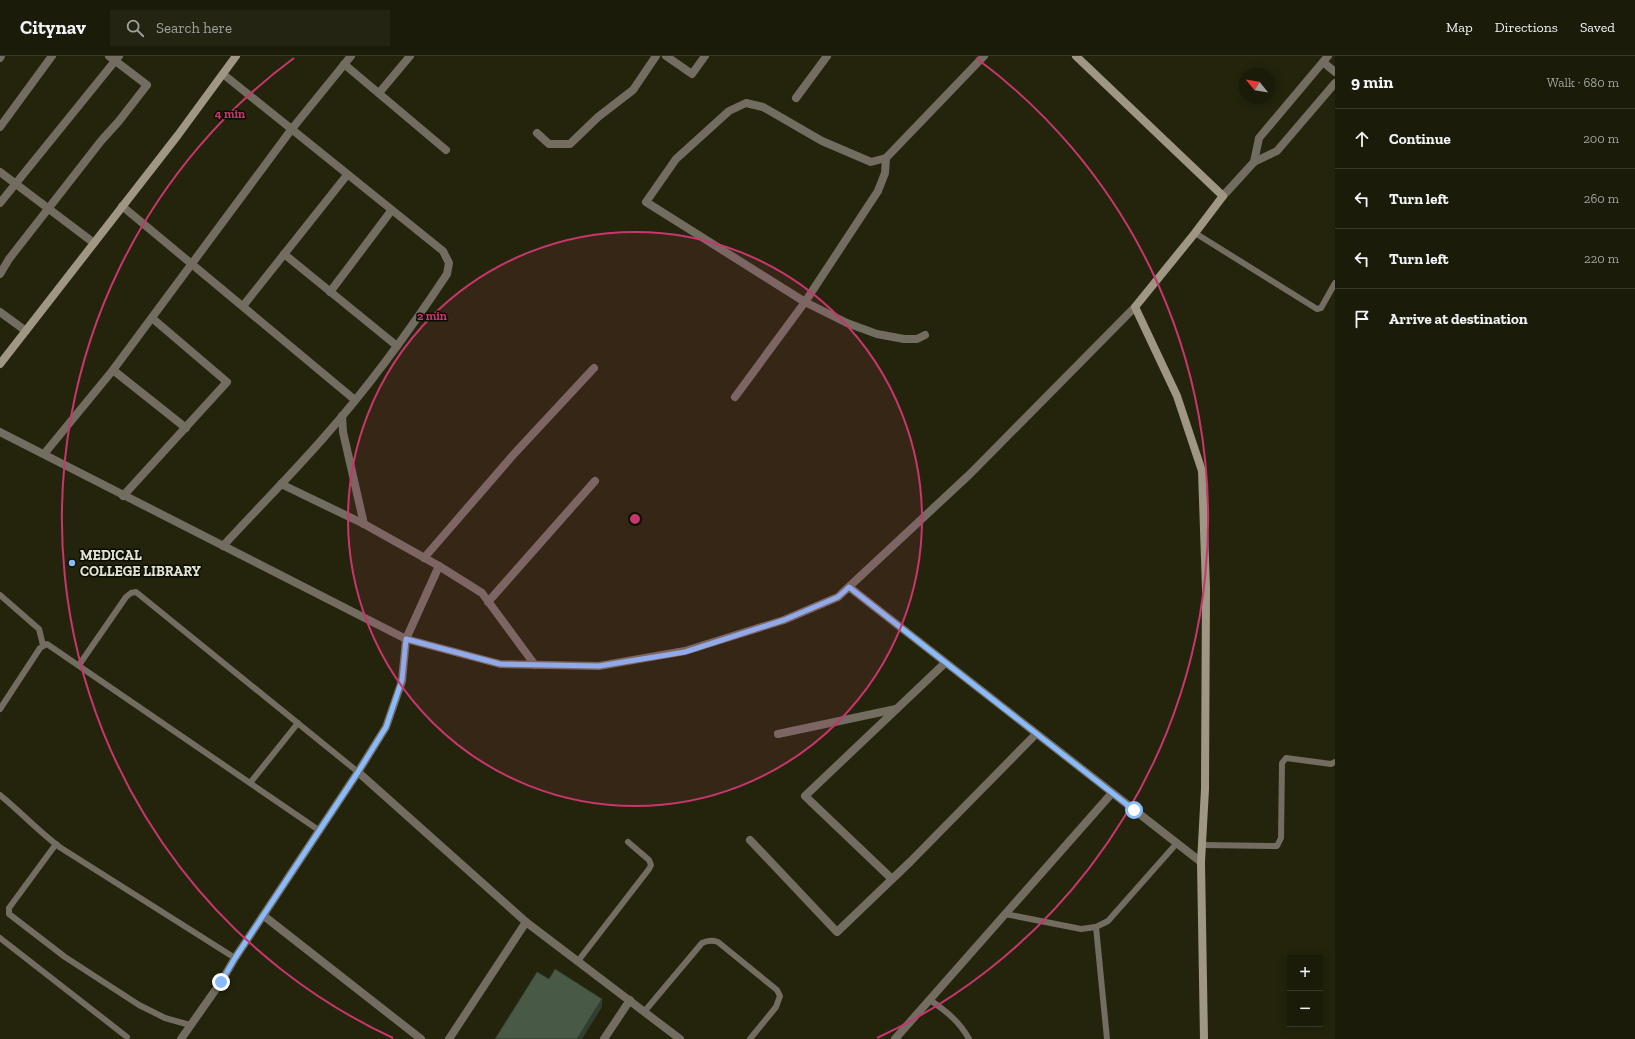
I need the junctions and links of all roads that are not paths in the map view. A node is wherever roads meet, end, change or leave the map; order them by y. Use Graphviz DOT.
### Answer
graph roads {
  1 [pos="52,56"];
  2 [pos="236,56"];
  3 [pos="351,56"];
  4 [pos="410,56"];
  5 [pos="656,56"];
  6 [pos="666,56"];
  7 [pos="705,56"];
  8 [pos="827,56"];
  9 [pos="984,56"];
  10 [pos="1076,56"];
  11 [pos="114,58"];
  12 [pos="1326,59"];
  13 [pos="344,64"];
  14 [pos="1335,72"];
  15 [pos="223,74"];
  16 [pos="1335,83"];
  17 [pos="379,93"];
  18 [pos="796,98"];
  19 [pos="0,127"];
  20 [pos="292,130"];
  21 [pos="537,133"];
  22 [pos="446,150"];
  23 [pos="886,158"];
  24 [pos="1254,162"];
  25 [pos="0,172"];
  26 [pos="347,175"];
  27 [pos="15,184"];
  28 [pos="1223,196"];
  29 [pos="0,203"];
  30 [pos="122,206"];
  31 [pos="49,209"];
  32 [pos="391,211"];
  33 [pos="1195,233"];
  34 [pos="94,242"];
  35 [pos="284,254"];
  36 [pos="192,264"];
  37 [pos="0,274"];
  38 [pos="1335,283"];
  39 [pos="330,292"];
  40 [pos="805,302"];
  41 [pos="242,306"];
  42 [pos="1135,307"];
  43 [pos="0,312"];
  44 [pos="152,318"];
  45 [pos="26,331"];
  46 [pos="925,335"];
  47 [pos="397,346"];
  48 [pos="0,364"];
  49 [pos="594,368"];
  50 [pos="113,370"];
  51 [pos="735,397"];
  52 [pos="355,400"];
  53 [pos="342,416"];
  54 [pos="186,428"];
  55 [pos="0,432"];
  56 [pos="44,454"];
  57 [pos="595,481"];
  58 [pos="281,484"];
  59 [pos="123,496"];
  60 [pos="364,524"];
  61 [pos="223,546"];
  62 [pos="424,558"];
  63 [pos="439,566"];
  64 [pos="849,587"];
  65 [pos="0,595"];
  66 [pos="488,602"];
  67 [pos="406,639"];
  68 [pos="43,645"];
  69 [pos="945,663"];
  70 [pos="79,665"];
  71 [pos="535,665"];
  72 [pos="0,709"];
  73 [pos="897,709"];
  74 [pos="298,723"];
  75 [pos="778,734"];
  76 [pos="1036,734"];
  77 [pos="1335,762"];
  78 [pos="358,772"];
  79 [pos="250,782"];
  80 [pos="1112,793"];
  81 [pos="0,794"];
  82 [pos="320,831"];
  83 [pos="750,840"];
  84 [pos="628,842"];
  85 [pos="1177,843"];
  86 [pos="56,844"];
  87 [pos="1202,845"];
  88 [pos="1201,862"];
  89 [pos="892,879"];
  90 [pos="1006,914"];
  91 [pos="264,916"];
  92 [pos="526,922"];
  93 [pos="1096,927"];
  94 [pos="0,938"];
  95 [pos="235,958"];
  96 [pos="578,961"];
  97 [pos="630,1000"];
  98 [pos="930,1000"];
  99 [pos="644,1012"];
  100 [pos="190,1025"];
  101 [pos="127,1037"];
  102 [pos="181,1039"];
  103 [pos="421,1039"];
  104 [pos="449,1039"];
  105 [pos="604,1039"];
  106 [pos="680,1039"];
  107 [pos="750,1039"];
  108 [pos="895,1039"];
  109 [pos="969,1039"];
  110 [pos="1107,1039"];
  111 [pos="1204,1039"];
  1 -- 19 [label="street"];
  2 -- 15 [label="main road"];
  3 -- 13 [label="street"];
  4 -- 17 [label="street"];
  5 -- 21 [label="street"];
  6 -- 7 [label="street"];
  8 -- 18 [label="street"];
  9 -- 23 [label="street"];
  10 -- 28 [label="main road"];
  11 -- 27 [label="street"];
  11 -- 31 [label="street"];
  12 -- 14 [label="street"];
  12 -- 24 [label="street"];
  13 -- 17 [label="street"];
  13 -- 20 [label="street"];
  15 -- 20 [label="street"];
  15 -- 30 [label="main road"];
  16 -- 24 [label="street"];
  17 -- 22 [label="street"];
  20 -- 26 [label="street"];
  20 -- 36 [label="street"];
  23 -- 40 [label="street"];
  23 -- 40 [label="street"];
  24 -- 28 [label="street"];
  25 -- 27 [label="street"];
  26 -- 32 [label="street"];
  26 -- 35 [label="street"];
  27 -- 29 [label="street"];
  27 -- 31 [label="street"];
  28 -- 33 [label="main road"];
  30 -- 34 [label="main road"];
  30 -- 36 [label="street"];
  31 -- 34 [label="street"];
  31 -- 37 [label="street"];
  32 -- 39 [label="street"];
  32 -- 47 [label="street"];
  33 -- 38 [label="lane"];
  33 -- 42 [label="main road"];
  34 -- 45 [label="main road"];
  35 -- 39 [label="street"];
  35 -- 41 [label="street"];
  36 -- 41 [label="street"];
  36 -- 44 [label="street"];
  39 -- 47 [label="street"];
  40 -- 46 [label="street"];
  40 -- 51 [label="street"];
  41 -- 52 [label="street"];
  42 -- 64 [label="street"];
  42 -- 87 [label="main road"];
  43 -- 45 [label="street"];
  44 -- 50 [label="street"];
  44 -- 54 [label="street"];
  45 -- 48 [label="main road"];
  47 -- 52 [label="street"];
  49 -- 62 [label="street"];
  50 -- 54 [label="street"];
  50 -- 56 [label="street"];
  52 -- 53 [label="street"];
  53 -- 58 [label="street"];
  53 -- 60 [label="street"];
  54 -- 59 [label="street"];
  55 -- 56 [label="street"];
  56 -- 59 [label="street"];
  57 -- 66 [label="street"];
  58 -- 60 [label="street"];
  58 -- 61 [label="street"];
  59 -- 61 [label="street"];
  60 -- 62 [label="street"];
  61 -- 67 [label="street"];
  62 -- 63 [label="street"];
  63 -- 66 [label="street"];
  63 -- 67 [label="street"];
  64 -- 69 [label="street"];
  64 -- 71 [label="street"];
  65 -- 68 [label="lane"];
  66 -- 71 [label="street"];
  67 -- 71 [label="street"];
  67 -- 78 [label="street"];
  68 -- 70 [label="lane"];
  68 -- 72 [label="lane"];
  69 -- 73 [label="street"];
  69 -- 76 [label="street"];
  70 -- 74 [label="lane"];
  70 -- 79 [label="lane"];
  73 -- 75 [label="street"];
  73 -- 89 [label="street"];
  74 -- 78 [label="lane"];
  74 -- 79 [label="lane"];
  76 -- 80 [label="street"];
  76 -- 89 [label="street"];
  77 -- 87 [label="lane"];
  78 -- 82 [label="street"];
  78 -- 92 [label="street"];
  79 -- 82 [label="lane"];
  80 -- 85 [label="street"];
  80 -- 90 [label="street"];
  81 -- 86 [label="lane"];
  82 -- 91 [label="street"];
  83 -- 89 [label="street"];
  84 -- 96 [label="lane"];
  85 -- 88 [label="street"];
  85 -- 93 [label="lane"];
  86 -- 95 [label="lane"];
  86 -- 100 [label="lane"];
  87 -- 88 [label="main road"];
  88 -- 111 [label="main road"];
  90 -- 93 [label="lane"];
  90 -- 98 [label="street"];
  91 -- 95 [label="street"];
  91 -- 103 [label="street"];
  92 -- 96 [label="street"];
  92 -- 104 [label="street"];
  93 -- 110 [label="lane"];
  94 -- 101 [label="lane"];
  95 -- 100 [label="street"];
  96 -- 97 [label="street"];
  97 -- 99 [label="street"];
  97 -- 105 [label="street"];
  98 -- 108 [label="street"];
  98 -- 109 [label="lane"];
  99 -- 106 [label="street"];
  99 -- 107 [label="lane"];
  100 -- 102 [label="street"];
}
